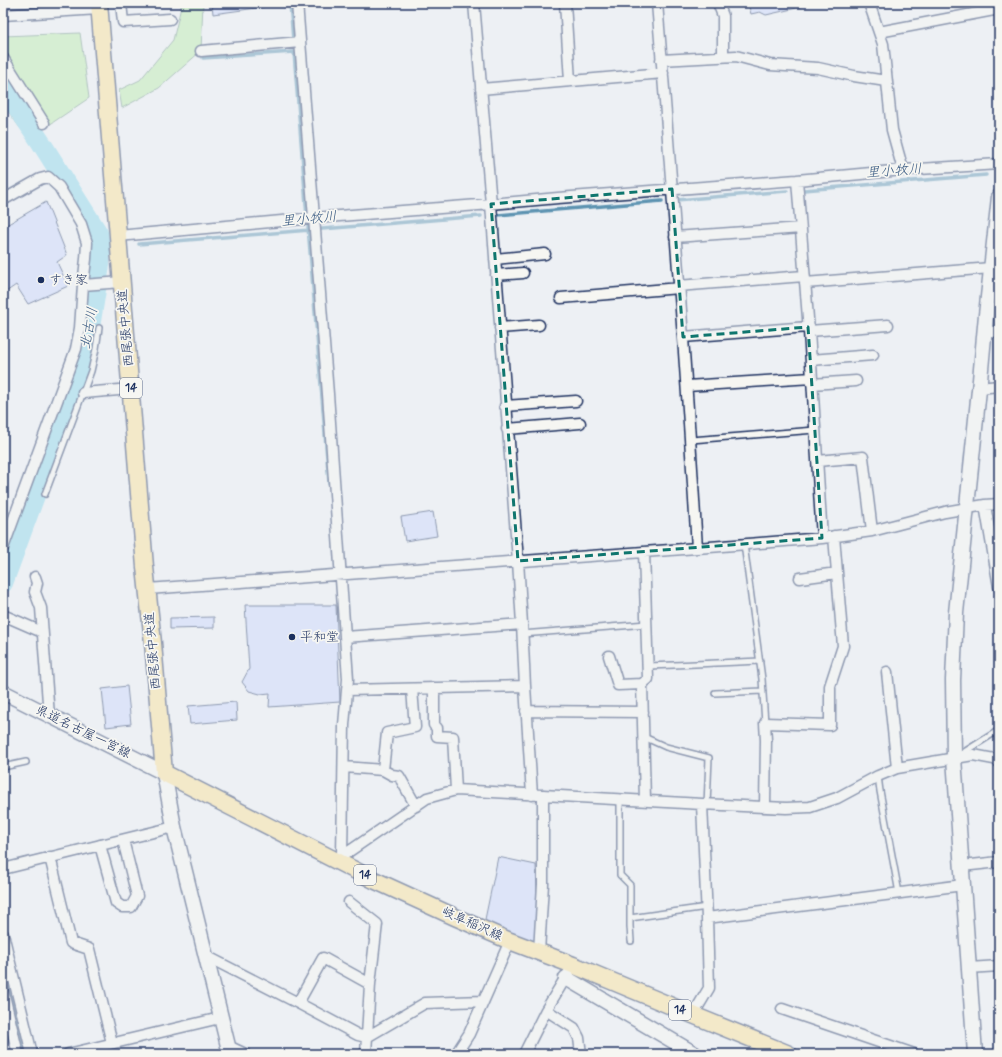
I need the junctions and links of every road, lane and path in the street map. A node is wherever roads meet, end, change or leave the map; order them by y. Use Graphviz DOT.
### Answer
graph roads {
  1 [pos="121,3"];
  2 [pos="297,3"];
  3 [pos="474,3"];
  4 [pos="565,3"];
  5 [pos="657,3"];
  6 [pos="718,3"];
  7 [pos="869,3"];
  8 [pos="99,6"];
  9 [pos="999,9"];
  10 [pos="3,15"];
  11 [pos="170,19"];
  12 [pos="878,32"];
  13 [pos="300,42"];
  14 [pos="201,51"];
  15 [pos="723,57"];
  16 [pos="3,58"];
  17 [pos="662,60"];
  18 [pos="663,73"];
  19 [pos="570,81"];
  20 [pos="886,81"];
  21 [pos="481,89"];
  22 [pos="44,123"];
  23 [pos="999,164"];
  24 [pos="903,170"];
  25 [pos="797,180"];
  26 [pos="672,189"];
  27 [pos="999,197"];
  28 [pos="3,200"];
  29 [pos="491,204"];
  30 [pos="998,222"];
  31 [pos="315,225"];
  32 [pos="801,228"];
  33 [pos="118,236"];
  34 [pos="675,237"];
  35 [pos="546,254"];
  36 [pos="495,259"];
  37 [pos="991,268"];
  38 [pos="523,273"];
  39 [pos="496,275"];
  40 [pos="805,279"];
  41 [pos="115,282"];
  42 [pos="86,285"];
  43 [pos="678,287"];
  44 [pos="561,298"];
  45 [pos="539,325"];
  46 [pos="888,325"];
  47 [pos="99,328"];
  48 [pos="500,328"];
  49 [pos="809,329"];
  50 [pos="999,331"];
  51 [pos="984,333"];
  52 [pos="683,337"];
  53 [pos="873,355"];
  54 [pos="811,360"];
  55 [pos="812,381"];
  56 [pos="856,381"];
  57 [pos="687,386"];
  58 [pos="999,386"];
  59 [pos="979,388"];
  60 [pos="131,389"];
  61 [pos="83,393"];
  62 [pos="576,401"];
  63 [pos="506,406"];
  64 [pos="580,422"];
  65 [pos="507,429"];
  66 [pos="816,430"];
  67 [pos="690,440"];
  68 [pos="817,461"];
  69 [pos="45,494"];
  70 [pos="999,504"];
  71 [pos="985,505"];
  72 [pos="966,508"];
  73 [pos="872,531"];
  74 [pos="834,536"];
  75 [pos="822,538"];
  76 [pos="744,544"];
  77 [pos="3,548"];
  78 [pos="697,548"];
  79 [pos="644,552"];
  80 [pos="518,561"];
  81 [pos="837,573"];
  82 [pos="340,574"];
  83 [pos="36,577"];
  84 [pos="800,578"];
  85 [pos="999,587"];
  86 [pos="148,590"];
  87 [pos="3,615"];
  88 [pos="647,624"];
  89 [pos="522,629"];
  90 [pos="42,632"];
  91 [pos="345,637"];
  92 [pos="609,656"];
  93 [pos="760,661"];
  94 [pos="648,666"];
  95 [pos="887,672"];
  96 [pos="642,684"];
  97 [pos="525,686"];
  98 [pos="434,688"];
  99 [pos="412,689"];
  100 [pos="347,690"];
  101 [pos="763,691"];
  102 [pos="3,692"];
  103 [pos="715,693"];
  104 [pos="526,711"];
  105 [pos="643,712"];
  106 [pos="49,716"];
  107 [pos="765,724"];
  108 [pos="999,730"];
  109 [pos="644,737"];
  110 [pos="954,758"];
  111 [pos="26,762"];
  112 [pos="999,762"];
  113 [pos="3,767"];
  114 [pos="344,767"];
  115 [pos="897,768"];
  116 [pos="383,770"];
  117 [pos="164,773"];
  118 [pos="878,776"];
  119 [pos="456,790"];
  120 [pos="532,795"];
  121 [pos="543,795"];
  122 [pos="620,799"];
  123 [pos="645,800"];
  124 [pos="704,804"];
  125 [pos="416,806"];
  126 [pos="765,806"];
  127 [pos="174,827"];
  128 [pos="123,840"];
  129 [pos="100,845"];
  130 [pos="50,857"];
  131 [pos="339,858"];
  132 [pos="999,862"];
  133 [pos="962,866"];
  134 [pos="3,869"];
  135 [pos="963,885"];
  136 [pos="899,894"];
  137 [pos="349,902"];
  138 [pos="707,913"];
  139 [pos="630,918"];
  140 [pos="3,934"];
  141 [pos="510,941"];
  142 [pos="631,941"];
  143 [pos="538,952"];
  144 [pos="206,956"];
  145 [pos="999,966"];
  146 [pos="969,968"];
  147 [pos="570,971"];
  148 [pos="370,984"];
  149 [pos="3,991"];
  150 [pos="483,1002"];
  151 [pos="298,1003"];
  152 [pos="782,1009"];
  153 [pos="546,1010"];
  154 [pos="693,1015"];
  155 [pos="220,1018"];
  156 [pos="367,1037"];
  157 [pos="112,1044"];
  158 [pos="229,1050"];
  159 [pos="18,1054"];
  160 [pos="32,1054"];
  161 [pos="68,1054"];
  162 [pos="245,1054"];
  163 [pos="366,1054"];
  164 [pos="456,1054"];
  165 [pos="524,1054"];
  166 [pos="581,1054"];
  167 [pos="695,1054"];
  168 [pos="789,1054"];
  169 [pos="914,1054"];
  170 [pos="975,1054"];
  1 -- 11 [label="street"];
  2 -- 13 [label="street"];
  3 -- 21 [label="street"];
  4 -- 19 [label="street"];
  5 -- 17 [label="street"];
  6 -- 15 [label="street"];
  7 -- 12 [label="street"];
  8 -- 10 [label="street"];
  8 -- 33 [label="main road, 西尾張中央道 / 14"];
  9 -- 12 [label="street"];
  12 -- 20 [label="street"];
  13 -- 14 [label="street"];
  13 -- 31 [label="street"];
  15 -- 17 [label="street"];
  15 -- 20 [label="street"];
  16 -- 22 [label="street"];
  17 -- 18 [label="street"];
  18 -- 19 [label="street"];
  18 -- 26 [label="street"];
  19 -- 21 [label="street"];
  20 -- 24 [label="street"];
  21 -- 29 [label="street"];
  23 -- 24 [label="street"];
  24 -- 25 [label="street"];
  25 -- 26 [label="street"];
  25 -- 32 [label="street"];
  26 -- 29 [label="street"];
  26 -- 34 [label="street"];
  27 -- 30 [label="street"];
  28 -- 42 [label="street"];
  29 -- 31 [label="street"];
  29 -- 36 [label="street"];
  30 -- 37 [label="street"];
  31 -- 33 [label="street"];
  31 -- 82 [label="street"];
  32 -- 34 [label="street"];
  32 -- 40 [label="street"];
  33 -- 41 [label="main road, 西尾張中央道 / 14"];
  34 -- 43 [label="street"];
  35 -- 36 [label="street"];
  36 -- 39 [label="street"];
  37 -- 40 [label="street"];
  37 -- 51 [label="street"];
  38 -- 39 [label="street"];
  39 -- 48 [label="street"];
  40 -- 43 [label="street"];
  40 -- 49 [label="street"];
  41 -- 42 [label="street"];
  41 -- 60 [label="main road, 西尾張中央道 / 14"];
  42 -- 77 [label="street"];
  43 -- 44 [label="street"];
  43 -- 52 [label="street"];
  45 -- 48 [label="street"];
  46 -- 49 [label="street"];
  47 -- 61 [label="lane"];
  48 -- 63 [label="street"];
  49 -- 52 [label="street"];
  49 -- 54 [label="street"];
  50 -- 51 [label="street"];
  51 -- 59 [label="street"];
  52 -- 57 [label="street"];
  53 -- 54 [label="street"];
  54 -- 55 [label="street"];
  55 -- 56 [label="street"];
  55 -- 57 [label="street"];
  55 -- 66 [label="street"];
  57 -- 67 [label="street"];
  58 -- 59 [label="street"];
  59 -- 72 [label="street"];
  60 -- 61 [label="street"];
  60 -- 86 [label="main road, 西尾張中央道 / 14"];
  61 -- 69 [label="lane"];
  62 -- 63 [label="street"];
  63 -- 65 [label="street"];
  64 -- 65 [label="street"];
  65 -- 80 [label="street"];
  66 -- 67 [label="lane"];
  66 -- 68 [label="street"];
  67 -- 78 [label="street"];
  68 -- 73 [label="street"];
  68 -- 75 [label="street"];
  70 -- 71 [label="street"];
  71 -- 72 [label="street"];
  71 -- 85 [label="street"];
  72 -- 73 [label="street"];
  72 -- 110 [label="street"];
  73 -- 74 [label="street"];
  74 -- 75 [label="street"];
  74 -- 81 [label="street"];
  75 -- 76 [label="street"];
  76 -- 78 [label="street"];
  76 -- 93 [label="lane"];
  78 -- 79 [label="street"];
  79 -- 80 [label="street"];
  79 -- 88 [label="street"];
  80 -- 82 [label="street"];
  80 -- 89 [label="street"];
  81 -- 84 [label="street"];
  81 -- 107 [label="street"];
  82 -- 86 [label="street"];
  82 -- 91 [label="street"];
  83 -- 90 [label="street"];
  86 -- 117 [label="main road, 西尾張中央道 / 14"];
  87 -- 90 [label="street"];
  88 -- 89 [label="lane"];
  88 -- 94 [label="street"];
  89 -- 91 [label="street"];
  89 -- 97 [label="street"];
  90 -- 106 [label="street"];
  91 -- 100 [label="street"];
  92 -- 96 [label="street"];
  93 -- 94 [label="lane"];
  93 -- 101 [label="lane"];
  94 -- 96 [label="street"];
  95 -- 115 [label="street"];
  96 -- 105 [label="street"];
  97 -- 98 [label="street"];
  97 -- 104 [label="street"];
  98 -- 99 [label="street"];
  98 -- 119 [label="street"];
  99 -- 100 [label="street"];
  99 -- 116 [label="street"];
  100 -- 114 [label="street"];
  101 -- 103 [label="lane"];
  101 -- 107 [label="lane"];
  102 -- 106 [label="street, 県道名古屋一宮線"];
  104 -- 105 [label="street"];
  104 -- 120 [label="street"];
  105 -- 109 [label="street"];
  106 -- 117 [label="street, 県道名古屋一宮線"];
  107 -- 126 [label="street"];
  108 -- 110 [label="lane"];
  109 -- 123 [label="street"];
  109 -- 124 [label="lane"];
  110 -- 112 [label="street"];
  110 -- 115 [label="street"];
  110 -- 133 [label="street"];
  111 -- 113 [label="lane"];
  114 -- 116 [label="street"];
  114 -- 131 [label="street"];
  115 -- 118 [label="street"];
  116 -- 125 [label="street"];
  117 -- 127 [label="street, 14"];
  117 -- 131 [label="main road, 岐阜稲沢線 / 14"];
  118 -- 126 [label="street"];
  118 -- 136 [label="lane"];
  119 -- 120 [label="street"];
  119 -- 125 [label="street"];
  120 -- 121 [label="street"];
  121 -- 122 [label="street"];
  121 -- 143 [label="street"];
  122 -- 123 [label="street"];
  122 -- 139 [label="lane"];
  123 -- 124 [label="street"];
  124 -- 126 [label="street"];
  124 -- 138 [label="street"];
  125 -- 131 [label="street"];
  127 -- 128 [label="street"];
  127 -- 144 [label="street, 14"];
  128 -- 129 [label="street"];
  128 -- 129 [label="street"];
  129 -- 130 [label="street"];
  130 -- 134 [label="street"];
  130 -- 157 [label="street"];
  131 -- 141 [label="main road, 岐阜稲沢線 / 14"];
  132 -- 133 [label="street"];
  133 -- 135 [label="street"];
  135 -- 136 [label="street"];
  135 -- 146 [label="street"];
  136 -- 138 [label="street"];
  137 -- 148 [label="street"];
  138 -- 139 [label="lane"];
  138 -- 154 [label="street"];
  139 -- 142 [label="lane"];
  140 -- 160 [label="street"];
  141 -- 143 [label="main road, 岐阜稲沢線 / 14"];
  141 -- 150 [label="street"];
  143 -- 147 [label="main road, 岐阜稲沢線 / 14"];
  144 -- 151 [label="street"];
  144 -- 155 [label="street, 14"];
  145 -- 146 [label="street"];
  146 -- 170 [label="street"];
  147 -- 153 [label="street"];
  147 -- 154 [label="main road, 岐阜稲沢線 / 14"];
  147 -- 167 [label="street"];
  148 -- 151 [label="street"];
  148 -- 156 [label="street"];
  149 -- 159 [label="street"];
  150 -- 156 [label="street"];
  150 -- 164 [label="street"];
  151 -- 156 [label="street"];
  152 -- 169 [label="street"];
  153 -- 165 [label="street"];
  153 -- 166 [label="street"];
  154 -- 168 [label="main road, 岐阜稲沢線 / 14"];
  155 -- 157 [label="street"];
  155 -- 158 [label="street, 14"];
  156 -- 163 [label="street"];
  157 -- 161 [label="street"];
  158 -- 162 [label="street"];
}
